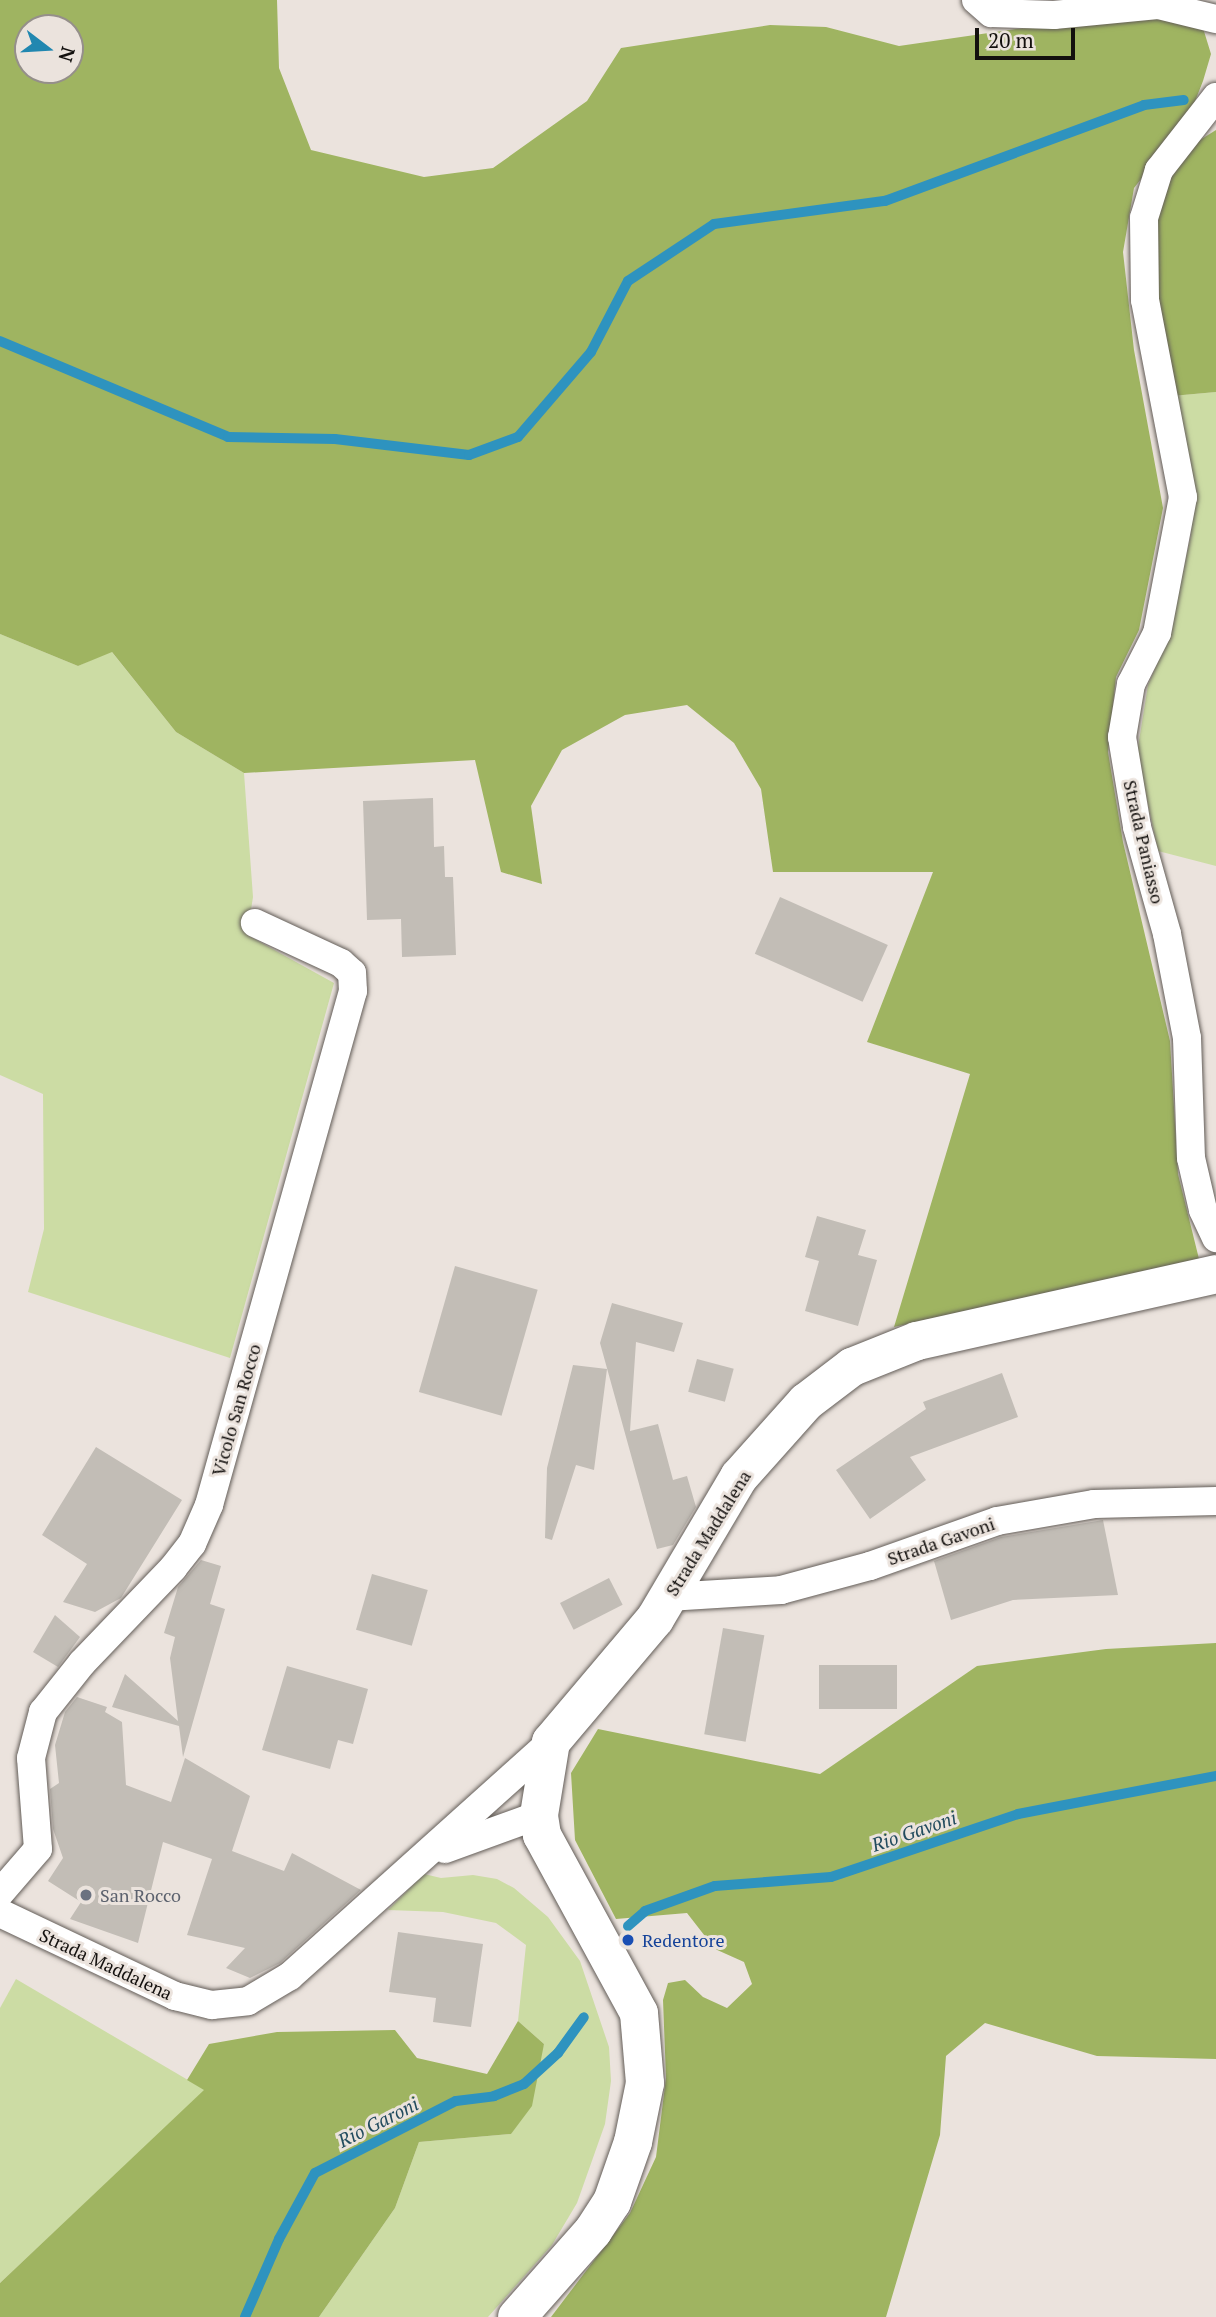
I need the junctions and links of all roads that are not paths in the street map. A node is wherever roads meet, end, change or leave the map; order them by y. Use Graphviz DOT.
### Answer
graph roads {
  1 [pos="976,0"];
  2 [pos="1216,19"];
  3 [pos="1216,97"];
  4 [pos="255,923"];
  5 [pos="1216,1238"];
  6 [pos="1216,1274"];
  7 [pos="1216,1501"];
  8 [pos="668,1597"];
  9 [pos="551,1742"];
  10 [pos="539,1815"];
  11 [pos="418,1863"];
  12 [pos="0,1892"];
  13 [pos="0,1913"];
  14 [pos="517,2317"];
  1 -- 2 [label="street"];
  3 -- 5 [label="street, Strada Paniasso"];
  4 -- 12 [label="street, Vicolo San Rocco"];
  6 -- 8 [label="street, Strada Maddalena"];
  7 -- 8 [label="street, Strada Gavoni"];
  8 -- 9 [label="street, Strada Maddalena"];
  9 -- 10 [label="street"];
  9 -- 11 [label="street, Strada Maddalena"];
  10 -- 11 [label="street, Strada Maddalena"];
  10 -- 14 [label="street"];
  11 -- 13 [label="street, Strada Maddalena"];
}
